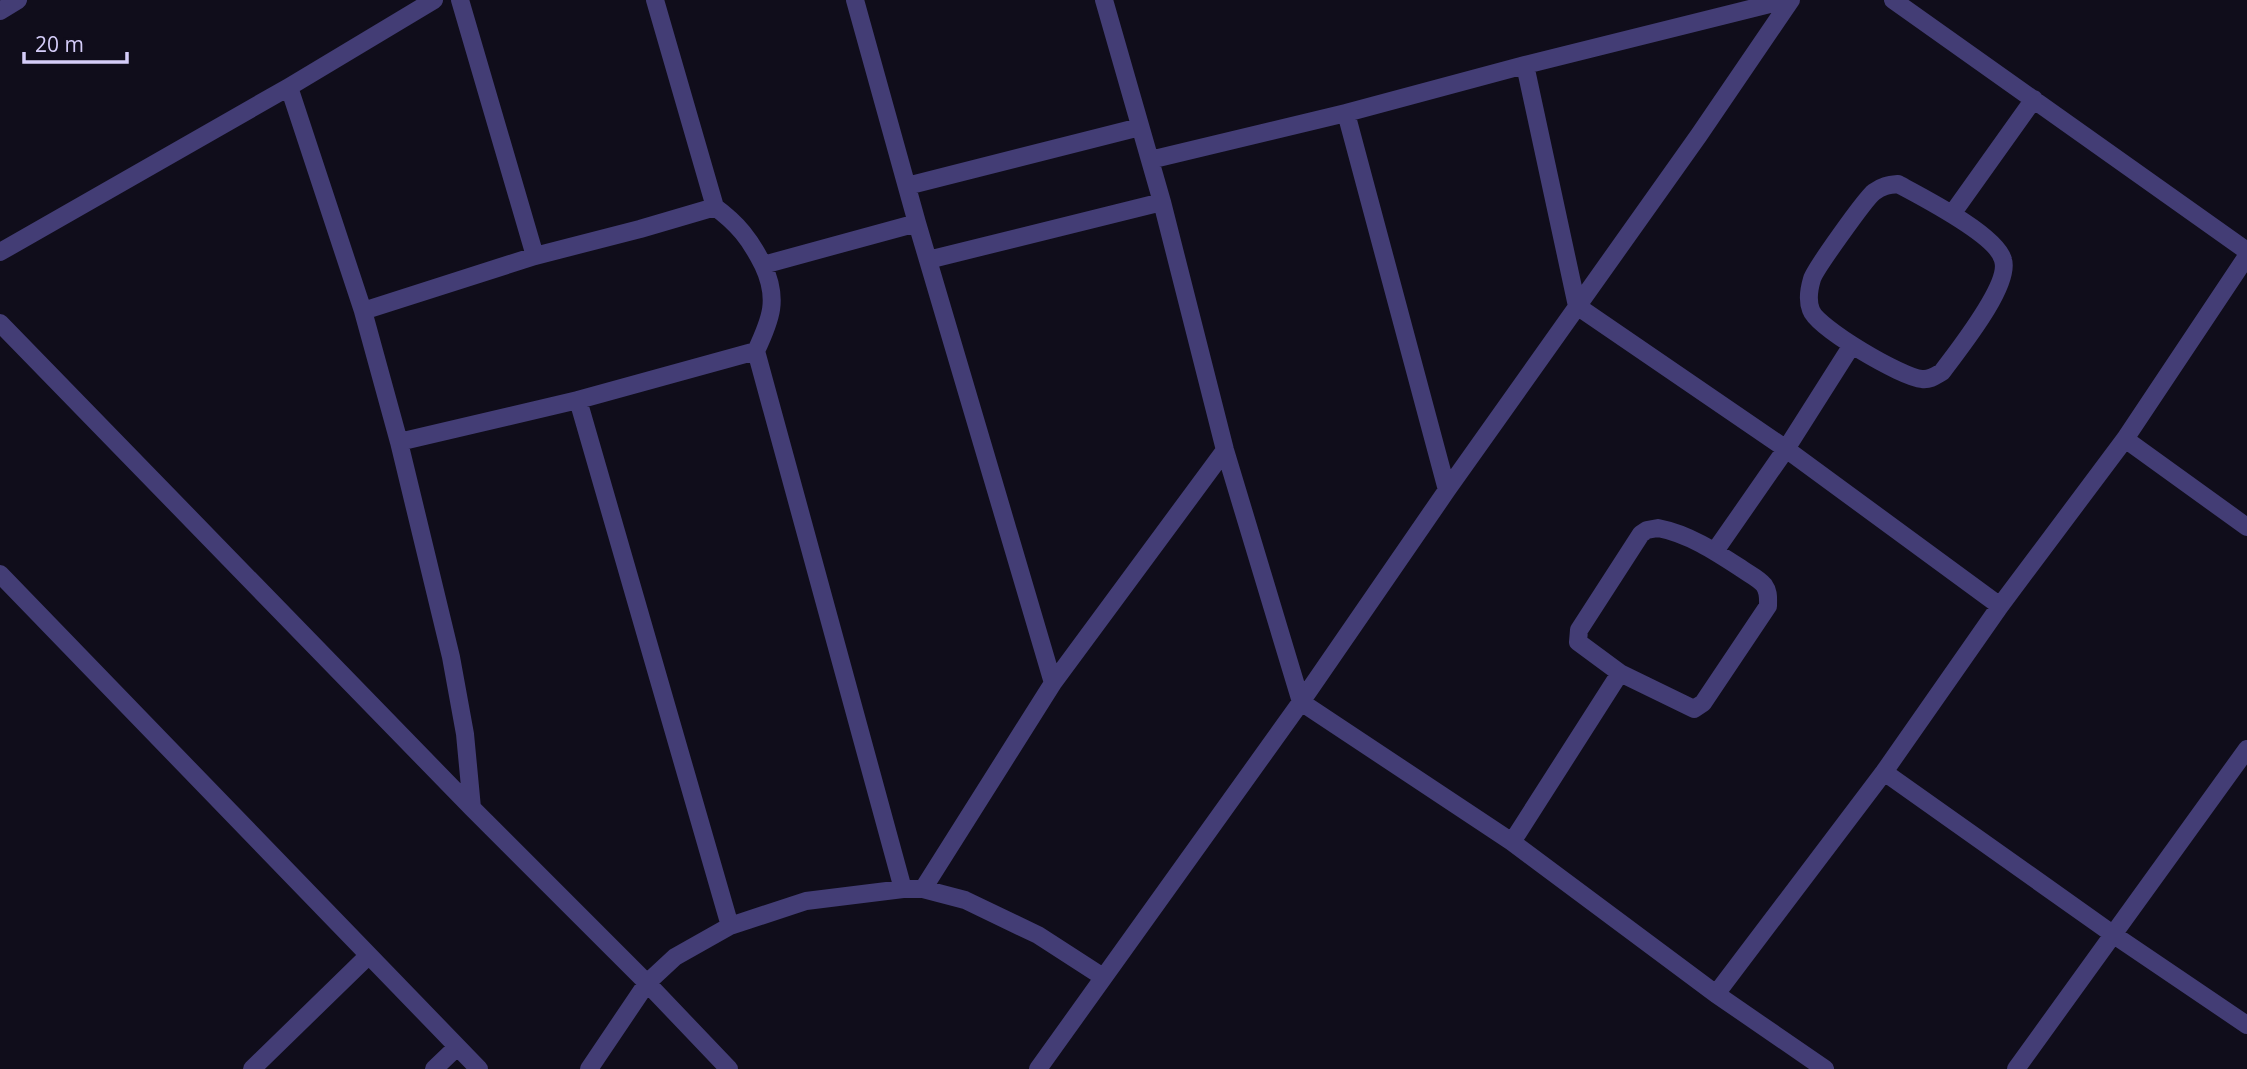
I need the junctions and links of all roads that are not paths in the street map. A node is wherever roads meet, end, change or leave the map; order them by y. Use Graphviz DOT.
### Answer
graph roads {
  1 [pos="18,0"];
  2 [pos="434,0"];
  3 [pos="460,0"];
  4 [pos="655,0"];
  5 [pos="855,0"];
  6 [pos="1104,0"];
  7 [pos="1786,0"];
  8 [pos="1791,0"];
  9 [pos="1893,0"];
  10 [pos="1738,7"];
  11 [pos="0,10"];
  12 [pos="1525,65"];
  13 [pos="289,87"];
  14 [pos="2034,99"];
  15 [pos="1346,113"];
  16 [pos="1140,127"];
  17 [pos="1150,160"];
  18 [pos="907,186"];
  19 [pos="1162,202"];
  20 [pos="715,207"];
  21 [pos="1952,214"];
  22 [pos="917,223"];
  23 [pos="0,252"];
  24 [pos="2247,254"];
  25 [pos="535,256"];
  26 [pos="928,260"];
  27 [pos="763,265"];
  28 [pos="1577,306"];
  29 [pos="363,311"];
  30 [pos="0,323"];
  31 [pos="1852,345"];
  32 [pos="756,351"];
  33 [pos="578,400"];
  34 [pos="2125,439"];
  35 [pos="399,442"];
  36 [pos="1786,449"];
  37 [pos="1225,450"];
  38 [pos="1447,490"];
  39 [pos="2247,527"];
  40 [pos="1715,551"];
  41 [pos="0,575"];
  42 [pos="2000,606"];
  43 [pos="1620,673"];
  44 [pos="1054,683"];
  45 [pos="1301,702"];
  46 [pos="2247,749"];
  47 [pos="1884,772"];
  48 [pos="472,808"];
  49 [pos="1512,842"];
  50 [pos="903,889"];
  51 [pos="923,889"];
  52 [pos="730,926"];
  53 [pos="2114,935"];
  54 [pos="369,956"];
  55 [pos="1103,976"];
  56 [pos="648,983"];
  57 [pos="1716,994"];
  58 [pos="2247,1026"];
  59 [pos="457,1046"];
  60 [pos="252,1069"];
  61 [pos="434,1069"];
  62 [pos="479,1069"];
  63 [pos="589,1069"];
  64 [pos="729,1069"];
  65 [pos="1038,1069"];
  66 [pos="1825,1069"];
  67 [pos="2016,1069"];
  1 -- 11 [label="street"];
  2 -- 13 [label="street"];
  3 -- 25 [label="street"];
  4 -- 20 [label="street"];
  5 -- 18 [label="street"];
  6 -- 16 [label="street"];
  7 -- 10 [label="street"];
  8 -- 28 [label="street"];
  9 -- 14 [label="street"];
  10 -- 12 [label="street"];
  12 -- 15 [label="street"];
  12 -- 28 [label="street"];
  13 -- 23 [label="street"];
  13 -- 29 [label="street"];
  14 -- 21 [label="street"];
  14 -- 24 [label="street"];
  15 -- 17 [label="street"];
  15 -- 38 [label="street"];
  16 -- 17 [label="street"];
  16 -- 18 [label="street"];
  17 -- 19 [label="street"];
  18 -- 22 [label="street"];
  19 -- 26 [label="street"];
  19 -- 37 [label="street"];
  20 -- 25 [label="street"];
  20 -- 27 [label="street"];
  21 -- 31 [label="street"];
  21 -- 31 [label="street"];
  22 -- 26 [label="street"];
  22 -- 27 [label="street"];
  24 -- 34 [label="street"];
  25 -- 29 [label="street"];
  26 -- 44 [label="street"];
  27 -- 32 [label="street"];
  28 -- 36 [label="street"];
  28 -- 38 [label="street"];
  29 -- 35 [label="street"];
  30 -- 48 [label="street"];
  31 -- 36 [label="street"];
  32 -- 33 [label="street"];
  32 -- 50 [label="street"];
  33 -- 35 [label="street"];
  33 -- 52 [label="street"];
  34 -- 39 [label="street"];
  34 -- 42 [label="street"];
  35 -- 48 [label="street"];
  36 -- 40 [label="street"];
  36 -- 42 [label="street"];
  37 -- 44 [label="street"];
  37 -- 45 [label="street"];
  38 -- 45 [label="street"];
  40 -- 43 [label="street"];
  40 -- 43 [label="street"];
  41 -- 54 [label="street"];
  42 -- 47 [label="street"];
  43 -- 49 [label="street"];
  44 -- 51 [label="street"];
  45 -- 49 [label="street"];
  45 -- 55 [label="street"];
  46 -- 53 [label="street"];
  47 -- 53 [label="street"];
  47 -- 57 [label="street"];
  48 -- 56 [label="street"];
  49 -- 57 [label="street"];
  50 -- 51 [label="street"];
  50 -- 52 [label="street"];
  51 -- 55 [label="street"];
  52 -- 56 [label="street"];
  53 -- 58 [label="street"];
  53 -- 67 [label="street"];
  54 -- 59 [label="street"];
  54 -- 60 [label="street"];
  55 -- 65 [label="street"];
  56 -- 63 [label="street"];
  56 -- 64 [label="street"];
  57 -- 66 [label="street"];
  59 -- 61 [label="street"];
  59 -- 62 [label="street"];
}
